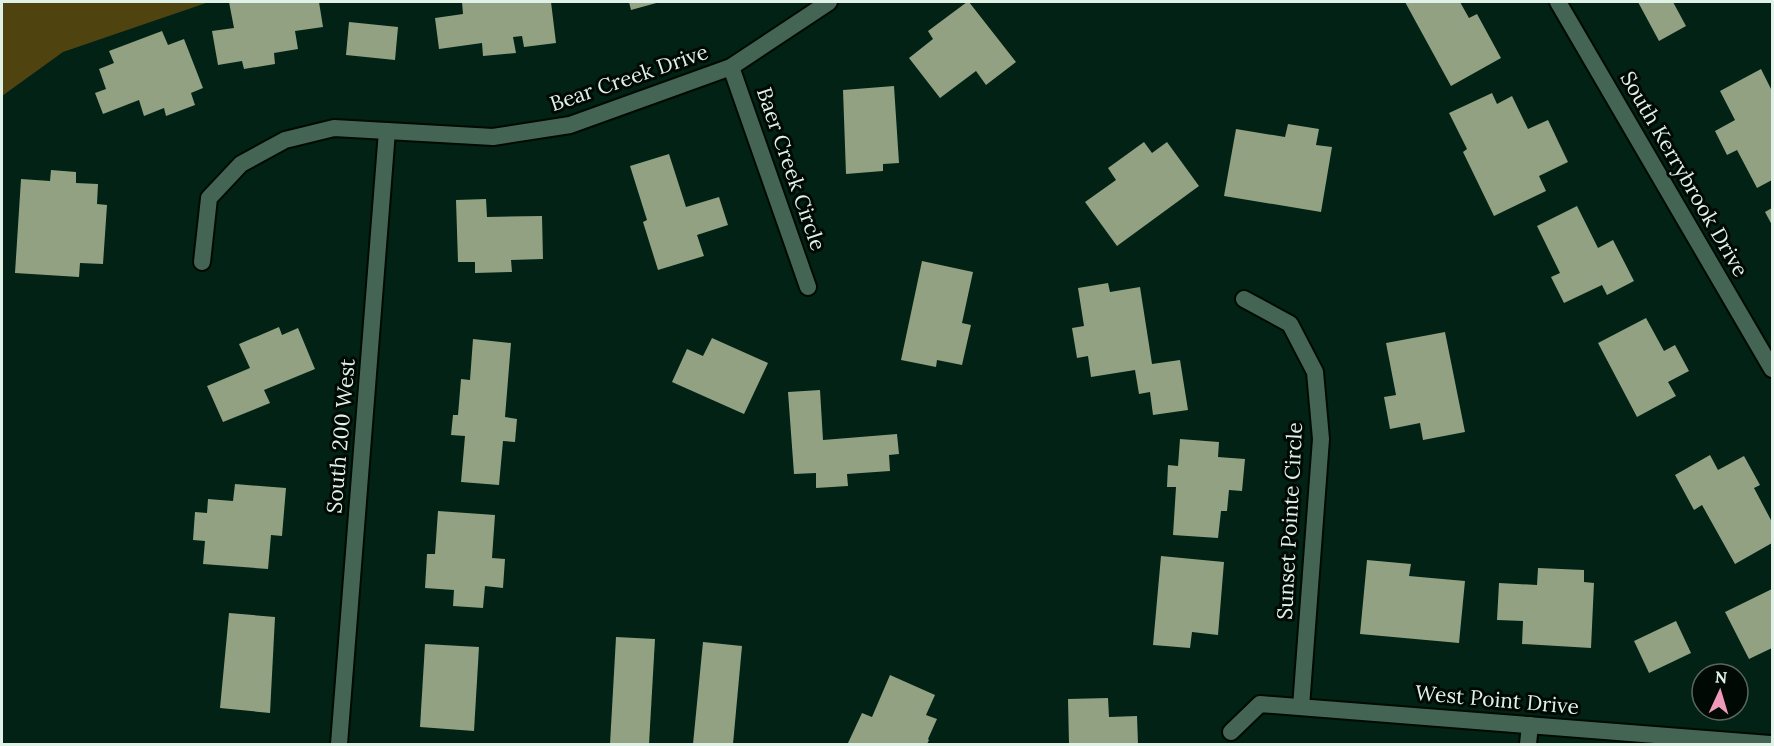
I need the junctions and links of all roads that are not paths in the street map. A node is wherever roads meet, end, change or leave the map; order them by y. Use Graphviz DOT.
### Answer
graph roads {
  1 [pos="830,2"];
  2 [pos="1557,2"];
  3 [pos="731,67"];
  4 [pos="387,131"];
  5 [pos="202,262"];
  6 [pos="808,287"];
  7 [pos="1244,299"];
  8 [pos="1773,369"];
  9 [pos="1301,707"];
  10 [pos="1530,726"];
  11 [pos="1231,732"];
  12 [pos="339,744"];
  13 [pos="1528,744"];
  14 [pos="1770,744"];
  1 -- 3 [label="street, Bear Creek Drive"];
  2 -- 8 [label="street, South Kerrybrook Drive"];
  3 -- 4 [label="street, Bear Creek Drive"];
  3 -- 6 [label="street, Baer Creek Circle"];
  4 -- 5 [label="street, Bear Creek Drive"];
  4 -- 12 [label="street, South 200 West"];
  7 -- 9 [label="street, Sunset Pointe Circle"];
  9 -- 10 [label="street, West Point Drive"];
  9 -- 11 [label="street, West Point Drive"];
  10 -- 13 [label="street"];
  10 -- 14 [label="street, West Point Drive"];
}
